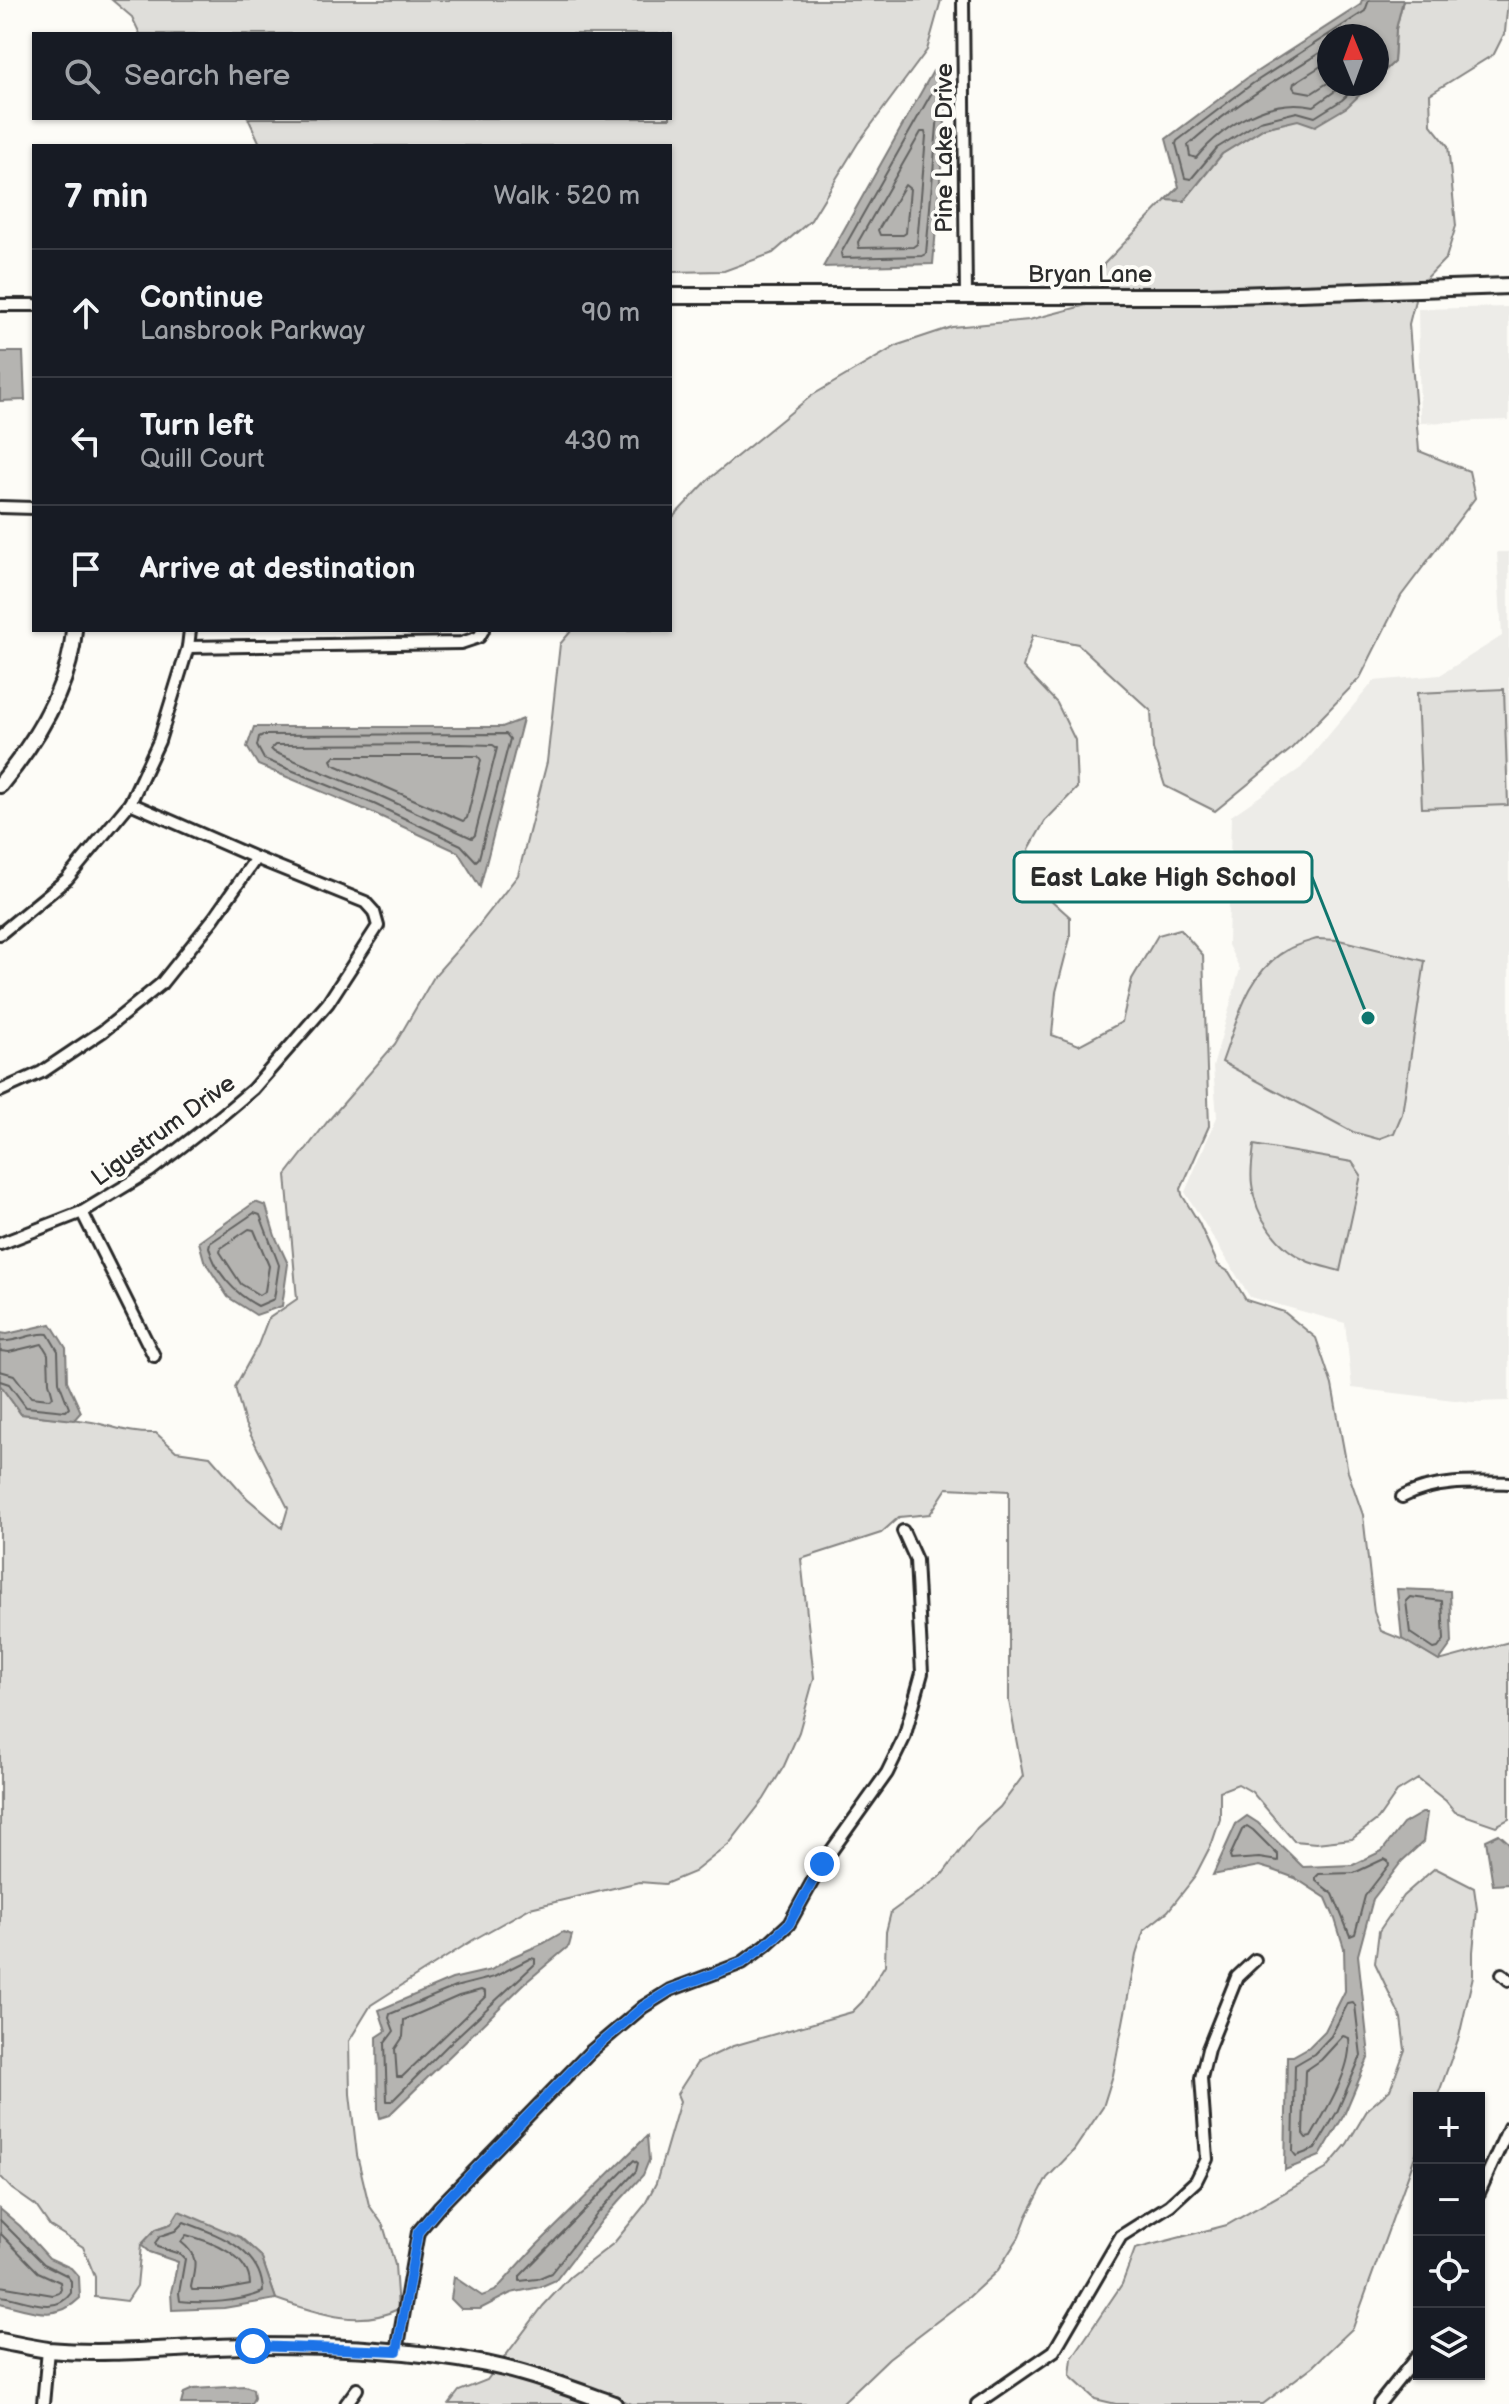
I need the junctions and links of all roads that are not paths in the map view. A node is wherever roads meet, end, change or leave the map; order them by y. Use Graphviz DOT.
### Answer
graph roads {
  1 [pos="963,0"];
  2 [pos="1509,286"];
  3 [pos="966,295"];
  4 [pos="672,296"];
  5 [pos="0,305"];
  6 [pos="32,305"];
  7 [pos="0,507"];
  8 [pos="32,508"];
  9 [pos="74,632"];
  10 [pos="190,632"];
  11 [pos="482,632"];
  12 [pos="188,647"];
  13 [pos="0,785"];
  14 [pos="130,803"];
  15 [pos="256,858"];
  16 [pos="0,934"];
  17 [pos="0,1091"];
  18 [pos="82,1212"];
  19 [pos="0,1244"];
  20 [pos="154,1356"];
  21 [pos="1509,1483"];
  22 [pos="1402,1497"];
  23 [pos="903,1531"];
  24 [pos="1255,1960"];
  25 [pos="1509,2127"];
  26 [pos="1485,2180"];
  27 [pos="0,2341"];
  28 [pos="48,2350"];
  29 [pos="397,2351"];
  30 [pos="1413,2362"];
  31 [pos="357,2389"];
  32 [pos="43,2404"];
  33 [pos="346,2404"];
  34 [pos="614,2404"];
  35 [pos="978,2404"];
  36 [pos="1379,2404"];
  1 -- 3 [label="street, Pine Lake Drive"];
  2 -- 3 [label="street, Bryan Lane"];
  3 -- 4 [label="street, Bryan Lane"];
  5 -- 6 [label="street"];
  7 -- 8 [label="street"];
  9 -- 13 [label="street"];
  10 -- 12 [label="street"];
  11 -- 12 [label="street"];
  12 -- 14 [label="street"];
  14 -- 15 [label="street, Ligustrum Drive"];
  14 -- 16 [label="street"];
  15 -- 17 [label="street"];
  15 -- 18 [label="street, Ligustrum Drive"];
  18 -- 19 [label="street, Ligustrum Drive"];
  18 -- 20 [label="street"];
  21 -- 22 [label="street"];
  23 -- 29 [label="street"];
  24 -- 35 [label="street"];
  25 -- 26 [label="street"];
  27 -- 28 [label="street"];
  28 -- 29 [label="street"];
  28 -- 32 [label="street"];
  29 -- 34 [label="street"];
  30 -- 36 [label="street"];
  31 -- 33 [label="street"];
}
